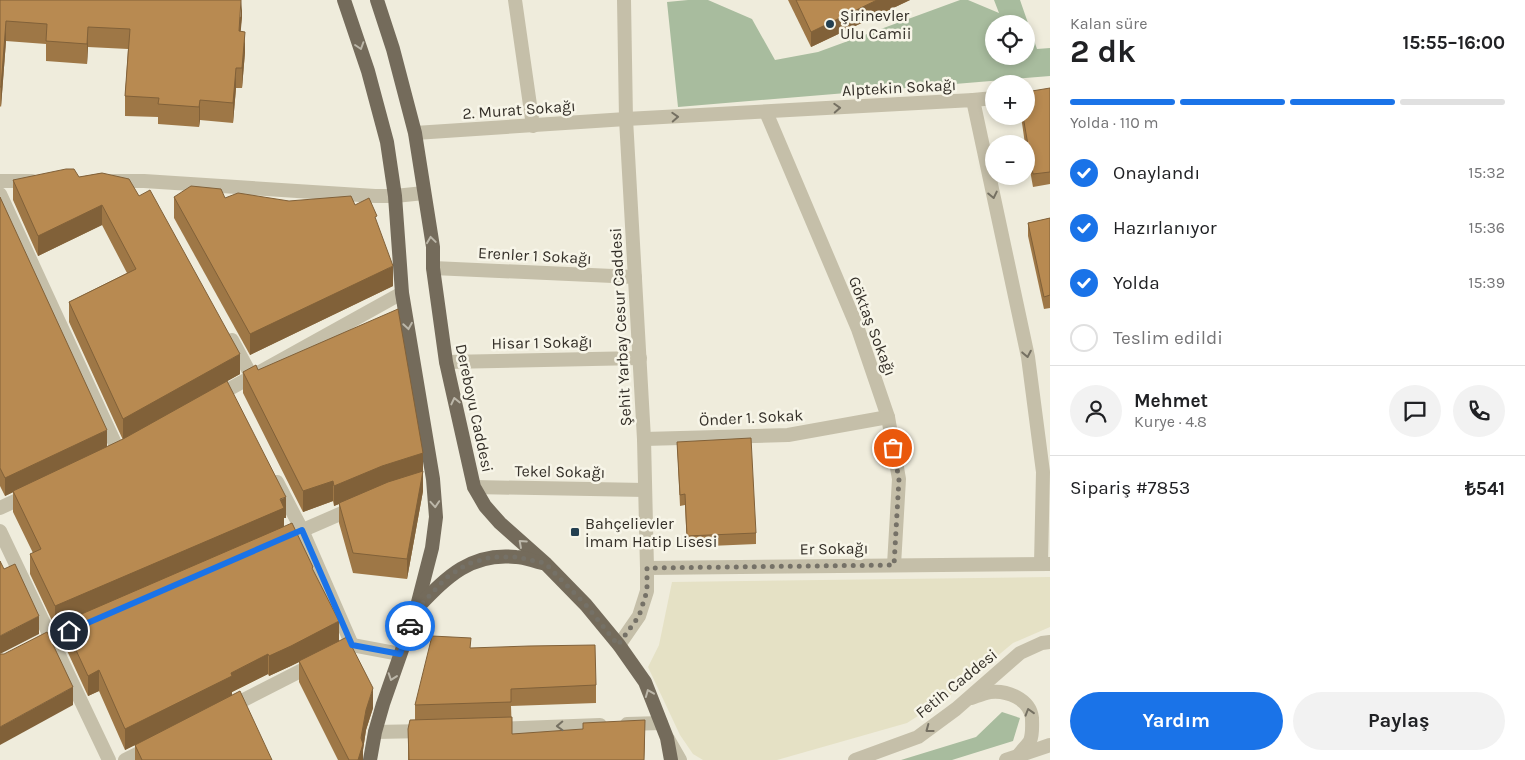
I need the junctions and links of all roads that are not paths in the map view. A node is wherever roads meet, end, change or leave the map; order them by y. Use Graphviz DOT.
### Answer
graph roads {
  1 [pos="344,0"];
  2 [pos="377,0"];
  3 [pos="515,0"];
  4 [pos="624,0"];
  5 [pos="985,99"];
  6 [pos="973,100"];
  7 [pos="766,112"];
  8 [pos="626,119"];
  9 [pos="533,126"];
  10 [pos="415,133"];
  11 [pos="144,180"];
  12 [pos="0,181"];
  13 [pos="48,181"];
  14 [pos="96,181"];
  15 [pos="424,193"];
  16 [pos="0,194"];
  17 [pos="395,196"];
  18 [pos="153,198"];
  19 [pos="433,268"];
  20 [pos="635,277"];
  21 [pos="402,293"];
  22 [pos="224,326"];
  23 [pos="640,358"];
  24 [pos="446,362"];
  25 [pos="252,377"];
  26 [pos="205,403"];
  27 [pos="888,417"];
  28 [pos="644,439"];
  29 [pos="119,451"];
  30 [pos="271,468"];
  31 [pos="433,479"];
  32 [pos="417,484"];
  33 [pos="474,487"];
  34 [pos="42,488"];
  35 [pos="645,490"];
  36 [pos="368,501"];
  37 [pos="0,508"];
  38 [pos="302,530"];
  39 [pos="0,531"];
  40 [pos="266,546"];
  41 [pos="545,563"];
  42 [pos="1046,564"];
  43 [pos="894,565"];
  44 [pos="647,568"];
  45 [pos="416,610"];
  46 [pos="87,623"];
  47 [pos="51,638"];
  48 [pos="1050,642"];
  49 [pos="352,645"];
  50 [pos="618,645"];
  51 [pos="400,654"];
  52 [pos="0,664"];
  53 [pos="967,699"];
  54 [pos="212,716"];
  55 [pos="661,723"];
  56 [pos="483,729"];
  57 [pos="444,730"];
  58 [pos="374,732"];
  59 [pos="667,738"];
  60 [pos="160,742"];
  61 [pos="1050,745"];
  62 [pos="1012,758"];
  63 [pos="109,760"];
  64 [pos="125,760"];
  65 [pos="370,760"];
  66 [pos="671,760"];
  67 [pos="680,760"];
  68 [pos="855,760"];
  1 -- 17 [label="main road, one-way"];
  2 -- 10 [label="main road, Dereboyu Caddesi"];
  3 -- 9 [label="street"];
  4 -- 8 [label="street, Şehit Yarbay Cesur Caddesi"];
  5 -- 6 [label="street"];
  7 -- 6 [label="street, Alptekin Sokağı, one-way"];
  6 -- 42 [label="street, Alptekin Sokağı, one-way"];
  8 -- 7 [label="street, Alptekin Sokağı, one-way"];
  7 -- 27 [label="street, Göktaş Sokağı"];
  8 -- 9 [label="street, 2. Murat Sokağı"];
  8 -- 20 [label="street, Şehit Yarbay Cesur Caddesi"];
  9 -- 10 [label="street, 2. Murat Sokağı"];
  10 -- 15 [label="main road, Dereboyu Caddesi"];
  11 -- 14 [label="street"];
  11 -- 17 [label="street"];
  11 -- 18 [label="street"];
  12 -- 13 [label="street"];
  15 -- 17 [label="street"];
  19 -- 15 [label="main road, Dereboyu Caddesi, one-way"];
  16 -- 29 [label="street"];
  17 -- 21 [label="main road"];
  19 -- 20 [label="street, Erenler 1 Sokağı"];
  19 -- 24 [label="main road, Dereboyu Caddesi"];
  20 -- 23 [label="street, Şehit Yarbay Cesur Caddesi"];
  21 -- 25 [label="street"];
  21 -- 31 [label="main road, one-way"];
  22 -- 25 [label="street"];
  23 -- 24 [label="street, Hisar 1 Sokağı"];
  23 -- 28 [label="street, Şehit Yarbay Cesur Caddesi"];
  33 -- 24 [label="main road, Dereboyu Caddesi, one-way"];
  25 -- 26 [label="street"];
  27 -- 28 [label="street, Önder 1. Sokak"];
  27 -- 43 [label="street, Göktaş Sokağı"];
  28 -- 35 [label="street, Şehit Yarbay Cesur Caddesi"];
  30 -- 38 [label="street"];
  31 -- 32 [label="street"];
  31 -- 45 [label="main road, one-way"];
  33 -- 35 [label="street, Tekel Sokağı"];
  41 -- 33 [label="main road, Dereboyu Caddesi, one-way"];
  34 -- 37 [label="street"];
  35 -- 44 [label="street, Şehit Yarbay Cesur Caddesi"];
  36 -- 38 [label="street"];
  38 -- 40 [label="street"];
  38 -- 49 [label="street"];
  39 -- 47 [label="street"];
  41 -- 45 [label="main road"];
  41 -- 50 [label="main road, Dereboyu Caddesi"];
  42 -- 43 [label="street, Er Sokağı"];
  43 -- 44 [label="street, Er Sokağı"];
  44 -- 50 [label="street, Şehit Yarbay Cesur Caddesi"];
  45 -- 51 [label="main road"];
  46 -- 47 [label="street"];
  47 -- 52 [label="street"];
  47 -- 63 [label="street"];
  48 -- 53 [label="street, Fetih Caddesi"];
  49 -- 51 [label="street"];
  49 -- 54 [label="street"];
  55 -- 50 [label="main road, Dereboyu Caddesi, one-way"];
  51 -- 58 [label="main road, one-way"];
  62 -- 53 [label="street, one-way"];
  53 -- 68 [label="street, Fetih Caddesi, one-way"];
  55 -- 56 [label="street, one-way"];
  55 -- 59 [label="main road, Dereboyu Caddesi"];
  57 -- 58 [label="street"];
  58 -- 65 [label="main road"];
  59 -- 66 [label="main road, Dereboyu Caddesi"];
  59 -- 67 [label="street"];
  60 -- 64 [label="street"];
  61 -- 62 [label="street"];
}
